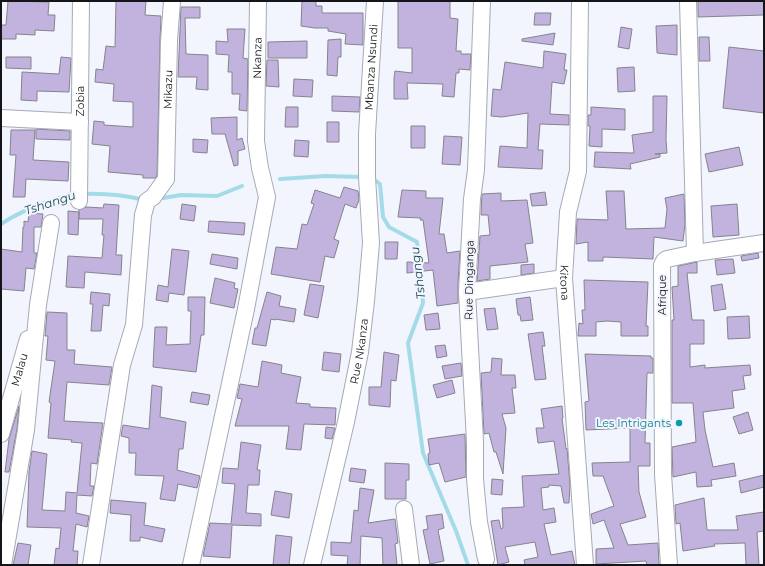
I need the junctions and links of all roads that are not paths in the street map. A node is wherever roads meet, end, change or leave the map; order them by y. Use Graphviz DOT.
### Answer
graph roads {
  1 [pos="81,1"];
  2 [pos="172,1"];
  3 [pos="258,1"];
  4 [pos="375,1"];
  5 [pos="482,1"];
  6 [pos="580,1"];
  7 [pos="688,1"];
  8 [pos="1,118"];
  9 [pos="80,122"];
  10 [pos="367,134"];
  11 [pos="78,201"];
  12 [pos="51,224"];
  13 [pos="764,243"];
  14 [pos="695,253"];
  15 [pos="564,278"];
  16 [pos="467,292"];
  17 [pos="38,305"];
  18 [pos="1,434"];
  19 [pos="404,509"];
  20 [pos="486,559"];
  21 [pos="3,565"];
  22 [pos="91,565"];
  23 [pos="191,565"];
  24 [pos="312,565"];
  25 [pos="411,565"];
  26 [pos="585,565"];
  27 [pos="669,565"];
  1 -- 9 [label="street, Zobia"];
  2 -- 22 [label="street, Mikazu"];
  3 -- 23 [label="street, Nkanza"];
  4 -- 10 [label="street, Mbanza Nsundi"];
  5 -- 16 [label="street, Rue Dinganga"];
  6 -- 15 [label="street, Kitona"];
  7 -- 14 [label="street"];
  8 -- 9 [label="street"];
  9 -- 11 [label="street, Zobia"];
  10 -- 24 [label="street, Rue Nkanza"];
  12 -- 17 [label="street"];
  13 -- 14 [label="street, Afrique"];
  14 -- 27 [label="street, Afrique"];
  15 -- 16 [label="street"];
  15 -- 26 [label="street, Kitona"];
  16 -- 20 [label="street, Rue Dinganga"];
  17 -- 18 [label="street, Malau"];
  17 -- 21 [label="street"];
  19 -- 25 [label="street"];
}
